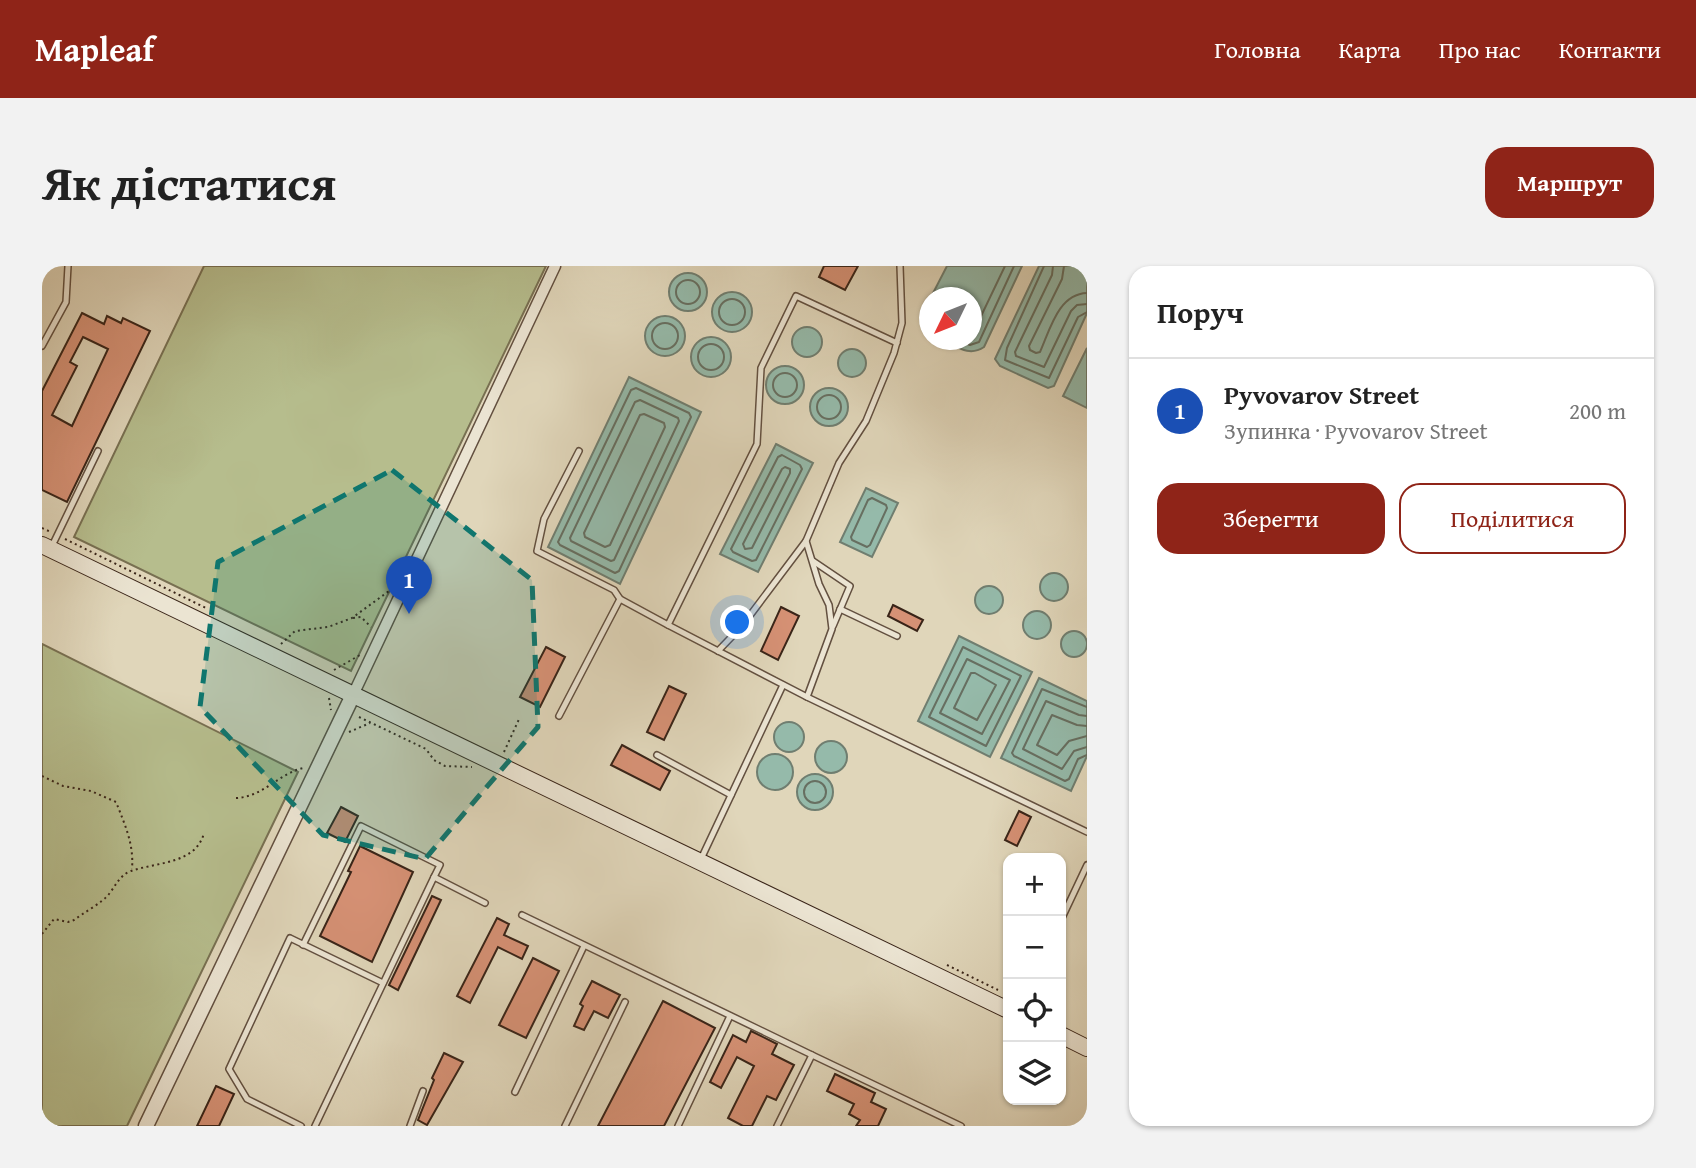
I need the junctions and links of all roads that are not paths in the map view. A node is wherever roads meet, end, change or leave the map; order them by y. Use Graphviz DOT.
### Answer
graph roads {
  1 [pos="68,266"];
  2 [pos="555,266"];
  3 [pos="900,266"];
  4 [pos="897,342"];
  5 [pos="42,346"];
  6 [pos="98,451"];
  7 [pos="579,451"];
  8 [pos="806,541"];
  9 [pos="50,543"];
  10 [pos="812,560"];
  11 [pos="620,599"];
  12 [pos="840,609"];
  13 [pos="668,625"];
  14 [pos="832,629"];
  15 [pos="897,636"];
  16 [pos="718,651"];
  17 [pos="783,685"];
  18 [pos="353,695"];
  19 [pos="807,697"];
  20 [pos="559,716"];
  21 [pos="657,755"];
  22 [pos="731,795"];
  23 [pos="1087,832"];
  24 [pos="700,862"];
  25 [pos="1087,864"];
  26 [pos="434,877"];
  27 [pos="485,903"];
  28 [pos="522,915"];
  29 [pos="1063,916"];
  30 [pos="303,945"];
  31 [pos="584,946"];
  32 [pos="383,983"];
  33 [pos="625,1002"];
  34 [pos="1003,1008"];
  35 [pos="730,1016"];
  36 [pos="1066,1038"];
  37 [pos="1087,1048"];
  38 [pos="812,1055"];
  39 [pos="423,1091"];
  40 [pos="515,1092"];
  41 [pos="146,1126"];
  42 [pos="301,1126"];
  43 [pos="315,1126"];
  44 [pos="410,1126"];
  45 [pos="565,1126"];
  46 [pos="678,1126"];
  47 [pos="777,1126"];
  48 [pos="961,1126"];
  1 -- 5 [label="lane"];
  2 -- 18 [label="street"];
  3 -- 4 [label="lane"];
  4 -- 8 [label="lane"];
  4 -- 13 [label="lane"];
  6 -- 9 [label="lane"];
  7 -- 11 [label="lane"];
  8 -- 10 [label="lane"];
  8 -- 16 [label="lane"];
  9 -- 18 [label="main road"];
  10 -- 12 [label="lane"];
  10 -- 14 [label="lane"];
  11 -- 13 [label="lane"];
  11 -- 20 [label="lane"];
  12 -- 14 [label="lane"];
  12 -- 15 [label="lane"];
  13 -- 16 [label="lane"];
  14 -- 19 [label="lane"];
  16 -- 17 [label="lane"];
  17 -- 19 [label="lane"];
  17 -- 22 [label="lane"];
  18 -- 24 [label="main road"];
  18 -- 41 [label="street"];
  19 -- 23 [label="lane"];
  21 -- 22 [label="lane"];
  22 -- 24 [label="lane"];
  24 -- 34 [label="main road"];
  25 -- 29 [label="lane"];
  26 -- 27 [label="lane"];
  26 -- 30 [label="lane"];
  26 -- 32 [label="lane"];
  28 -- 31 [label="lane"];
  30 -- 32 [label="lane"];
  30 -- 42 [label="lane"];
  31 -- 35 [label="lane"];
  31 -- 40 [label="lane"];
  32 -- 43 [label="lane"];
  33 -- 45 [label="lane"];
  35 -- 38 [label="lane"];
  35 -- 46 [label="lane"];
  36 -- 37 [label="main road"];
  38 -- 47 [label="lane"];
  38 -- 48 [label="lane"];
  39 -- 44 [label="lane"];
}
